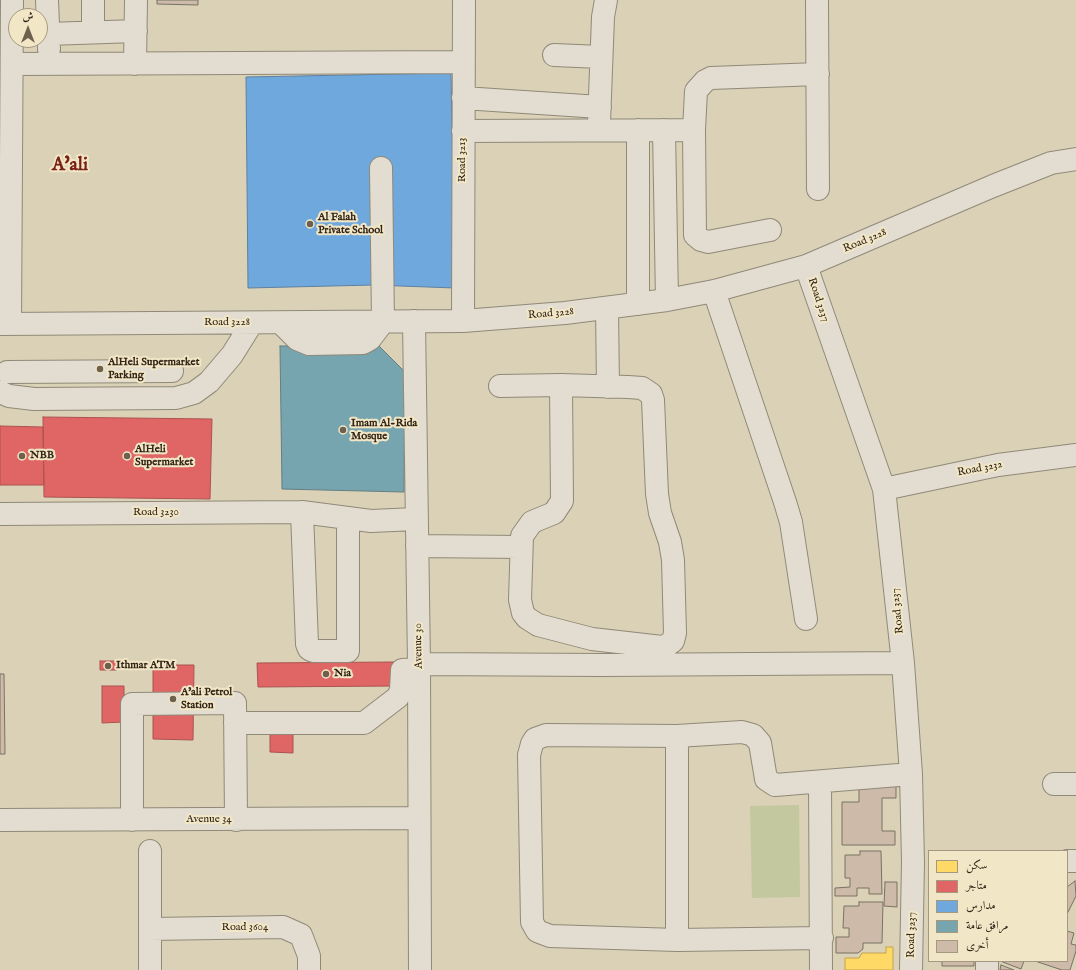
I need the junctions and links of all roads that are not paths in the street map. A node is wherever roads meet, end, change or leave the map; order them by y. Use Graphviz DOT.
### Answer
graph roads {
  1 [pos="12,0"];
  2 [pos="93,0"];
  3 [pos="136,0"];
  4 [pos="464,0"];
  5 [pos="606,0"];
  6 [pos="817,0"];
  7 [pos="136,31"];
  8 [pos="93,32"];
  9 [pos="48,34"];
  10 [pos="554,55"];
  11 [pos="601,57"];
  12 [pos="463,62"];
  13 [pos="12,64"];
  14 [pos="50,64"];
  15 [pos="135,64"];
  16 [pos="818,74"];
  17 [pos="463,98"];
  18 [pos="600,107"];
  19 [pos="638,130"];
  20 [pos="664,130"];
  21 [pos="694,130"];
  22 [pos="463,131"];
  23 [pos="599,131"];
  24 [pos="1076,158"];
  25 [pos="6,168"];
  26 [pos="381,168"];
  27 [pos="818,189"];
  28 [pos="770,230"];
  29 [pos="806,266"];
  30 [pos="714,291"];
  31 [pos="667,300"];
  32 [pos="638,304"];
  33 [pos="607,308"];
  34 [pos="414,321"];
  35 [pos="463,321"];
  36 [pos="383,322"];
  37 [pos="252,323"];
  38 [pos="5,324"];
  39 [pos="172,371"];
  40 [pos="35,372"];
  41 [pos="144,372"];
  42 [pos="4,382"];
  43 [pos="562,385"];
  44 [pos="500,386"];
  45 [pos="608,387"];
  46 [pos="144,398"];
  47 [pos="34,399"];
  48 [pos="1076,455"];
  49 [pos="884,489"];
  50 [pos="307,512"];
  51 [pos="416,512"];
  52 [pos="0,514"];
  53 [pos="348,519"];
  54 [pos="417,546"];
  55 [pos="521,547"];
  56 [pos="806,619"];
  57 [pos="903,663"];
  58 [pos="419,666"];
  59 [pos="235,723"];
  60 [pos="677,736"];
  61 [pos="911,774"];
  62 [pos="820,782"];
  63 [pos="1054,784"];
  64 [pos="1076,784"];
  65 [pos="419,818"];
  66 [pos="0,820"];
  67 [pos="132,820"];
  68 [pos="236,820"];
  69 [pos="150,850"];
  70 [pos="921,862"];
  71 [pos="150,929"];
  72 [pos="822,938"];
  73 [pos="677,940"];
  74 [pos="150,970"];
  75 [pos="309,970"];
  76 [pos="420,970"];
  77 [pos="821,970"];
  78 [pos="911,970"];
  1 -- 13 [label="street"];
  2 -- 8 [label="street"];
  3 -- 7 [label="street"];
  4 -- 12 [label="street, Road 3213"];
  5 -- 11 [label="street"];
  6 -- 16 [label="street"];
  7 -- 8 [label="street"];
  7 -- 15 [label="street"];
  8 -- 9 [label="street"];
  9 -- 14 [label="street"];
  10 -- 11 [label="street"];
  11 -- 18 [label="street"];
  12 -- 15 [label="street"];
  12 -- 17 [label="street, Road 3213"];
  13 -- 14 [label="street"];
  13 -- 25 [label="street"];
  14 -- 15 [label="street"];
  16 -- 21 [label="street"];
  16 -- 27 [label="street"];
  17 -- 18 [label="street"];
  17 -- 22 [label="street, Road 3213"];
  18 -- 23 [label="street"];
  19 -- 20 [label="street"];
  19 -- 23 [label="street"];
  19 -- 32 [label="street"];
  20 -- 21 [label="street"];
  20 -- 31 [label="street"];
  21 -- 28 [label="street"];
  22 -- 23 [label="street"];
  22 -- 35 [label="street, Road 3213"];
  24 -- 29 [label="street, Road 3228"];
  25 -- 38 [label="street"];
  26 -- 36 [label="street"];
  29 -- 30 [label="street, Road 3228"];
  29 -- 49 [label="street, Road 3237"];
  30 -- 31 [label="street, Road 3228"];
  30 -- 56 [label="street"];
  31 -- 32 [label="street, Road 3228"];
  32 -- 33 [label="street, Road 3228"];
  33 -- 35 [label="street, Road 3228"];
  33 -- 45 [label="street"];
  34 -- 35 [label="street, Road 3228"];
  34 -- 36 [label="street, Road 3228"];
  34 -- 51 [label="street, Avenue 30"];
  36 -- 37 [label="street, Road 3228"];
  37 -- 38 [label="street, Road 3228"];
  37 -- 46 [label="street"];
  39 -- 41 [label="street"];
  40 -- 41 [label="street"];
  40 -- 42 [label="street"];
  40 -- 47 [label="street"];
  41 -- 46 [label="street"];
  42 -- 47 [label="street"];
  43 -- 44 [label="street"];
  43 -- 45 [label="street"];
  43 -- 55 [label="street"];
  45 -- 55 [label="street"];
  46 -- 47 [label="street"];
  48 -- 49 [label="street, Road 3232"];
  49 -- 57 [label="street, Road 3237"];
  50 -- 51 [label="street, Road 3230"];
  50 -- 52 [label="street, Road 3230"];
  50 -- 53 [label="street, Road 3230"];
  50 -- 53 [label="street"];
  51 -- 53 [label="street, Road 3230"];
  51 -- 54 [label="street, Avenue 30"];
  54 -- 55 [label="street"];
  54 -- 58 [label="street, Avenue 30"];
  57 -- 58 [label="street"];
  57 -- 61 [label="street, Road 3237"];
  58 -- 59 [label="street"];
  58 -- 65 [label="street, Avenue 30"];
  59 -- 67 [label="street"];
  59 -- 68 [label="street"];
  60 -- 62 [label="street"];
  60 -- 73 [label="street"];
  60 -- 73 [label="street"];
  61 -- 62 [label="street"];
  61 -- 70 [label="street, Road 3237"];
  62 -- 72 [label="street"];
  63 -- 64 [label="street"];
  65 -- 68 [label="street, Avenue 34"];
  65 -- 76 [label="street, Avenue 30"];
  66 -- 67 [label="street, Avenue 34"];
  67 -- 68 [label="street, Avenue 34"];
  69 -- 71 [label="street"];
  70 -- 78 [label="street, Road 3237"];
  71 -- 74 [label="street"];
  71 -- 75 [label="street, Road 3604"];
  72 -- 73 [label="street"];
  72 -- 77 [label="street"];
}
